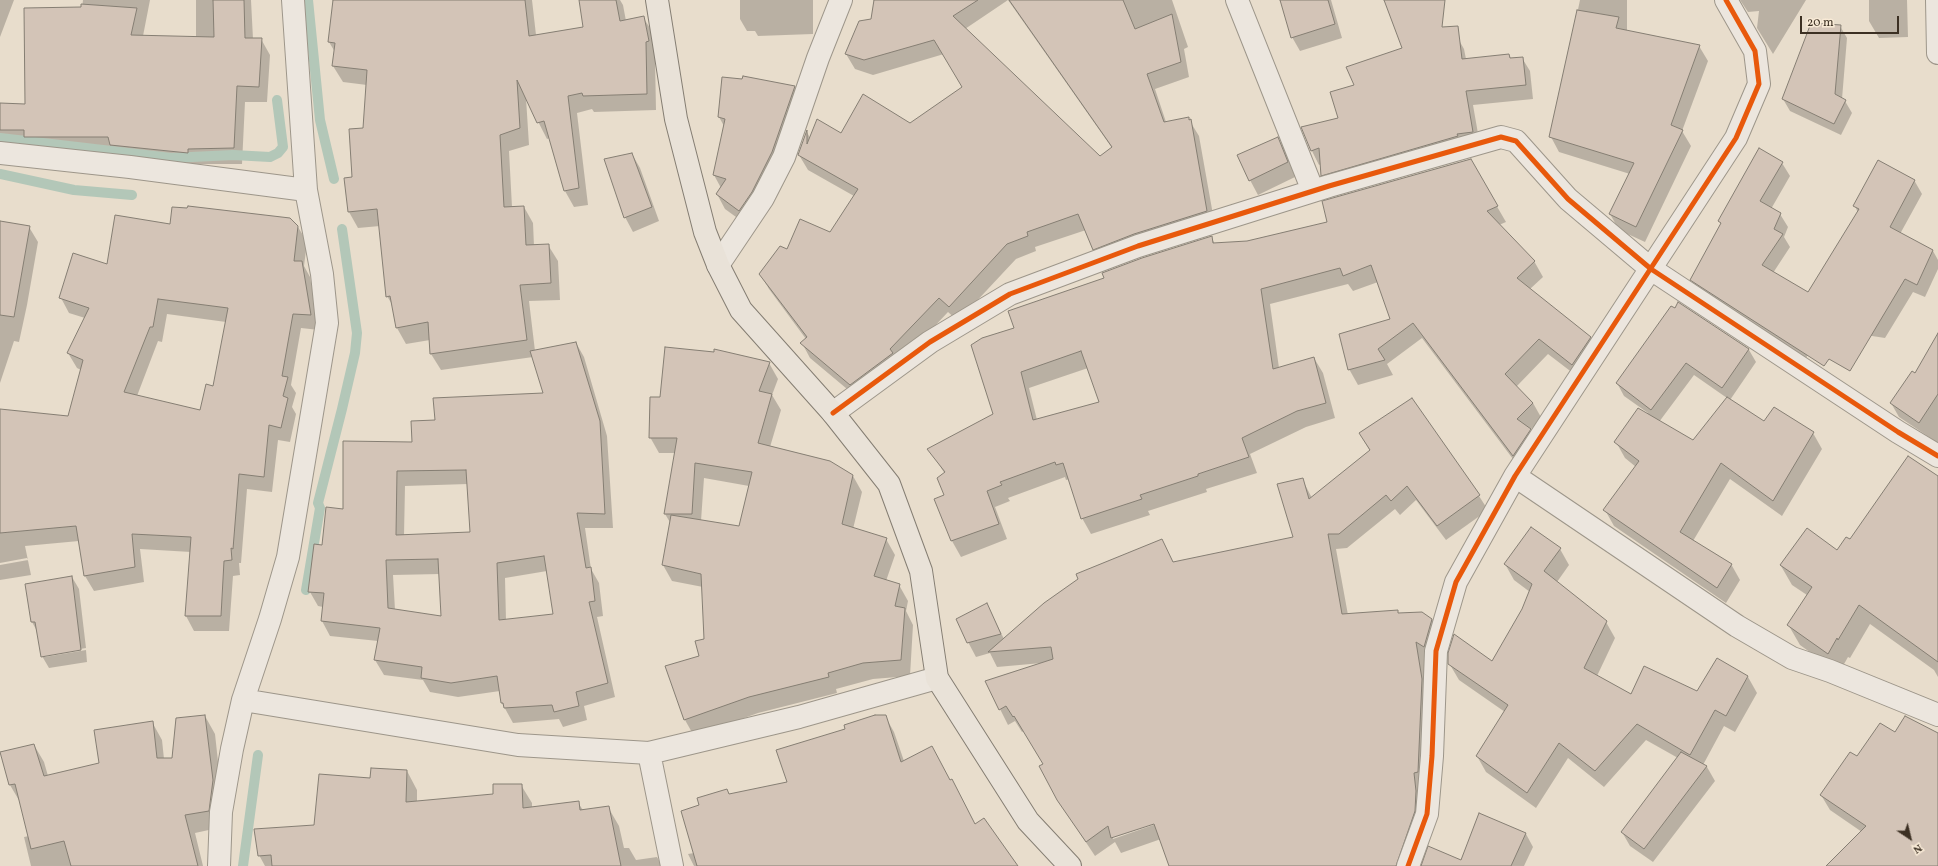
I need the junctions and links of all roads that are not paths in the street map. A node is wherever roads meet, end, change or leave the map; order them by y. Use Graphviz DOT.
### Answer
graph roads {
  1 [pos="293,0"];
  2 [pos="657,0"];
  3 [pos="841,0"];
  4 [pos="1237,0"];
  5 [pos="1726,0"];
  6 [pos="1937,0"];
  7 [pos="1938,53"];
  8 [pos="0,153"];
  9 [pos="306,190"];
  10 [pos="1313,191"];
  11 [pos="718,266"];
  12 [pos="1651,268"];
  13 [pos="833,413"];
  14 [pos="1937,452"];
  15 [pos="1515,476"];
  16 [pos="937,678"];
  17 [pos="243,700"];
  18 [pos="1938,715"];
  19 [pos="649,752"];
  20 [pos="219,866"];
  21 [pos="672,866"];
  22 [pos="1070,866"];
  23 [pos="1408,866"];
  1 -- 9 [label="street"];
  2 -- 11 [label="main road"];
  3 -- 11 [label="street"];
  4 -- 10 [label="street"];
  5 -- 12 [label="street"];
  6 -- 7 [label="street"];
  8 -- 9 [label="street"];
  9 -- 17 [label="street"];
  10 -- 12 [label="street"];
  10 -- 13 [label="street"];
  11 -- 13 [label="main road"];
  12 -- 14 [label="street"];
  12 -- 15 [label="street"];
  13 -- 16 [label="main road"];
  15 -- 18 [label="street"];
  15 -- 23 [label="street"];
  16 -- 19 [label="street"];
  16 -- 22 [label="main road"];
  17 -- 19 [label="street"];
  17 -- 20 [label="street"];
  19 -- 21 [label="street"];
}
